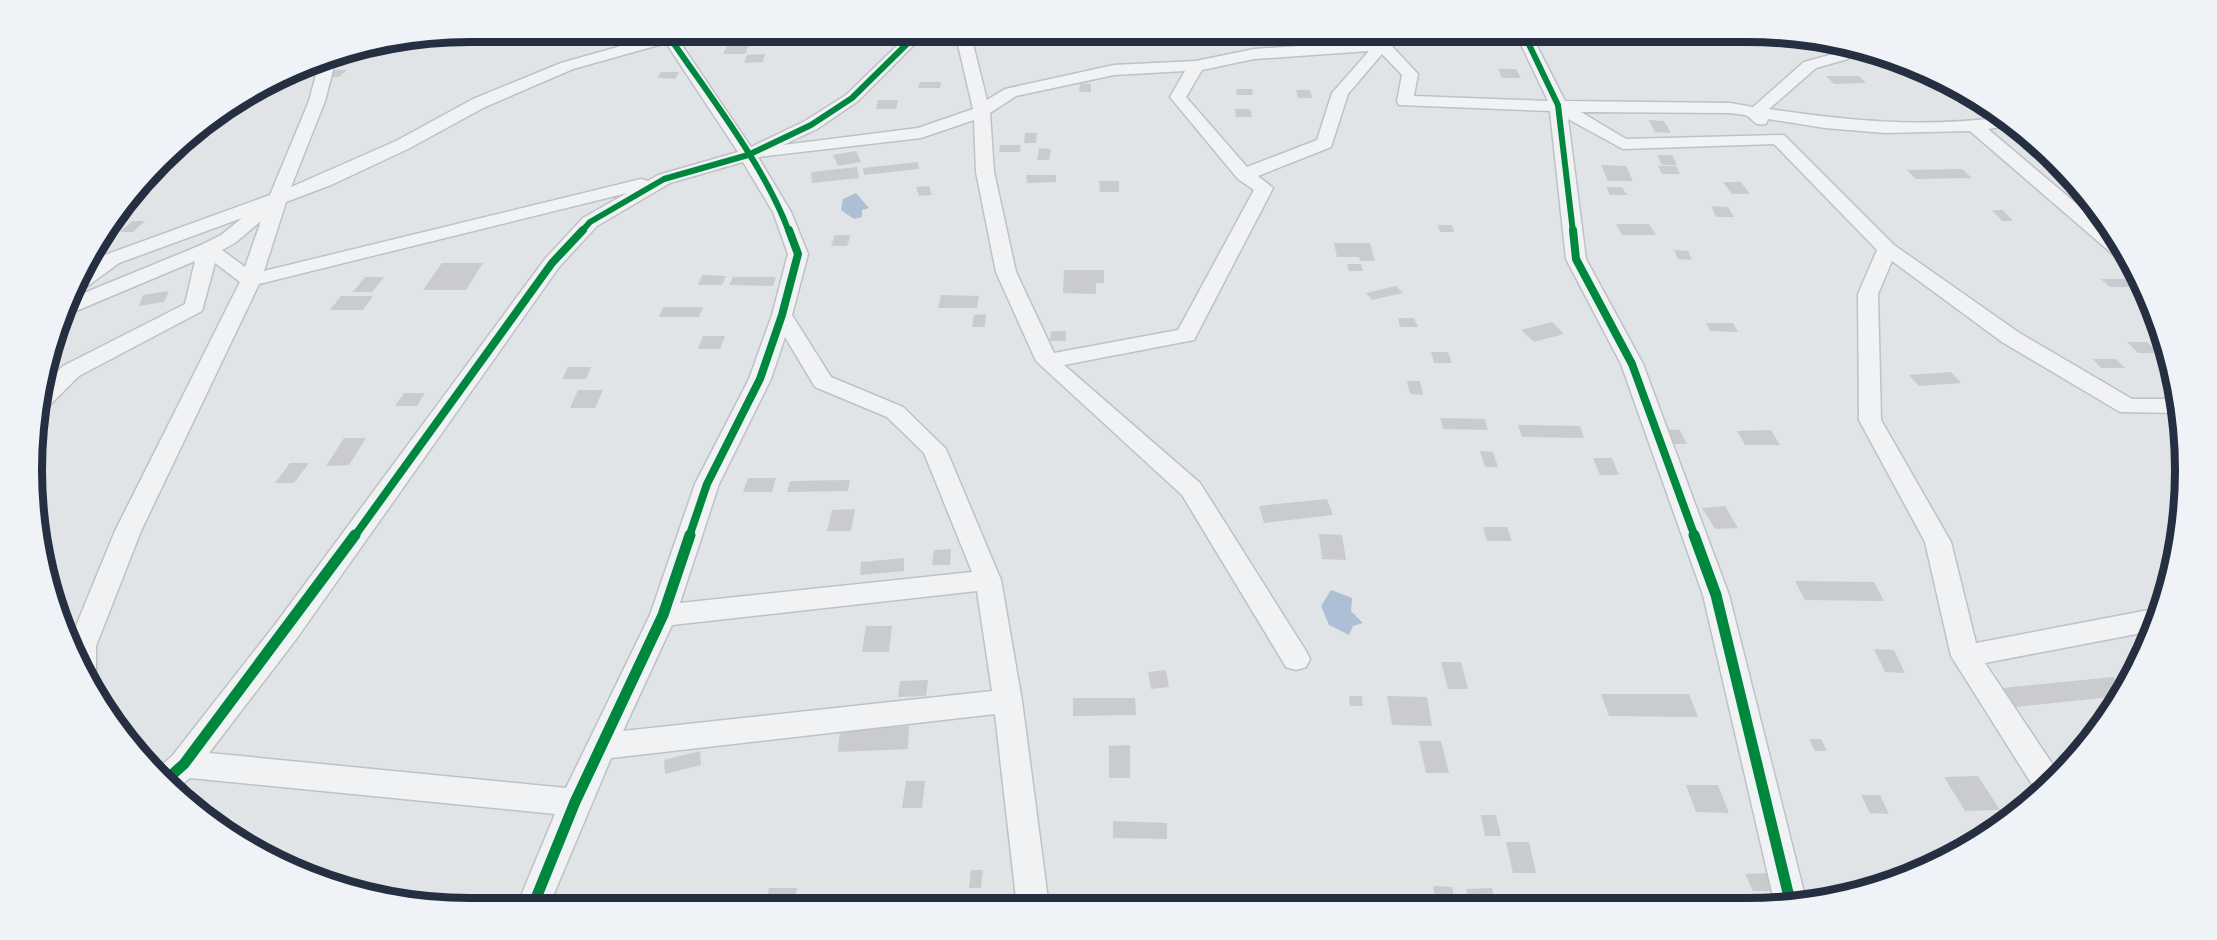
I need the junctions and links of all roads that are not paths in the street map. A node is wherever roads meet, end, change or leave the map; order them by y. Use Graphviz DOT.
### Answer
graph roads {
  1 [pos="643,42"];
  2 [pos="673,42"];
  3 [pos="909,42"];
  4 [pos="965,42"];
  5 [pos="1350,42"];
  6 [pos="1379,42"];
  7 [pos="1385,42"];
  8 [pos="1528,42"];
  9 [pos="1841,53"];
  10 [pos="1196,66"];
  11 [pos="326,67"];
  12 [pos="1558,105"];
  13 [pos="982,111"];
  14 [pos="1754,114"];
  15 [pos="1997,123"];
  16 [pos="1974,126"];
  17 [pos="1778,139"];
  18 [pos="748,155"];
  19 [pos="1244,175"];
  20 [pos="664,179"];
  21 [pos="279,196"];
  22 [pos="2109,242"];
  23 [pos="208,249"];
  24 [pos="1887,249"];
  25 [pos="88,276"];
  26 [pos="251,280"];
  27 [pos="76,304"];
  28 [pos="782,315"];
  29 [pos="1047,362"];
  30 [pos="49,393"];
  31 [pos="2170,406"];
  32 [pos="988,580"];
  33 [pos="663,615"];
  34 [pos="2147,621"];
  35 [pos="82,649"];
  36 [pos="1965,656"];
  37 [pos="1296,659"];
  38 [pos="1008,701"];
  39 [pos="601,746"];
  40 [pos="175,772"];
  41 [pos="2044,778"];
  42 [pos="574,802"];
  43 [pos="1789,896"];
  44 [pos="536,898"];
  45 [pos="1032,898"];
  1 -- 21 [label="street"];
  2 -- 18 [label="street"];
  3 -- 18 [label="street"];
  4 -- 13 [label="street"];
  5 -- 10 [label="street"];
  6 -- 19 [label="street"];
  7 -- 12 [label="street"];
  8 -- 12 [label="street"];
  9 -- 14 [label="street"];
  10 -- 13 [label="street"];
  10 -- 19 [label="street"];
  11 -- 21 [label="street"];
  12 -- 14 [label="street"];
  12 -- 17 [label="street"];
  12 -- 43 [label="street"];
  13 -- 18 [label="street"];
  13 -- 29 [label="street"];
  14 -- 16 [label="street"];
  14 -- 17 [label="street"];
  15 -- 16 [label="street"];
  16 -- 22 [label="street"];
  17 -- 24 [label="street"];
  18 -- 20 [label="street"];
  18 -- 28 [label="street"];
  19 -- 29 [label="street"];
  20 -- 26 [label="street"];
  20 -- 40 [label="street"];
  21 -- 23 [label="street"];
  21 -- 25 [label="street"];
  21 -- 26 [label="street"];
  23 -- 26 [label="street"];
  23 -- 27 [label="street"];
  23 -- 30 [label="street"];
  24 -- 31 [label="street"];
  24 -- 36 [label="street"];
  26 -- 35 [label="street"];
  28 -- 32 [label="street"];
  28 -- 33 [label="street"];
  29 -- 37 [label="street"];
  32 -- 33 [label="street"];
  32 -- 38 [label="street"];
  33 -- 39 [label="street"];
  34 -- 36 [label="street"];
  36 -- 41 [label="street"];
  38 -- 39 [label="street"];
  38 -- 45 [label="street"];
  39 -- 42 [label="street"];
  40 -- 42 [label="street"];
  42 -- 44 [label="street"];
}
